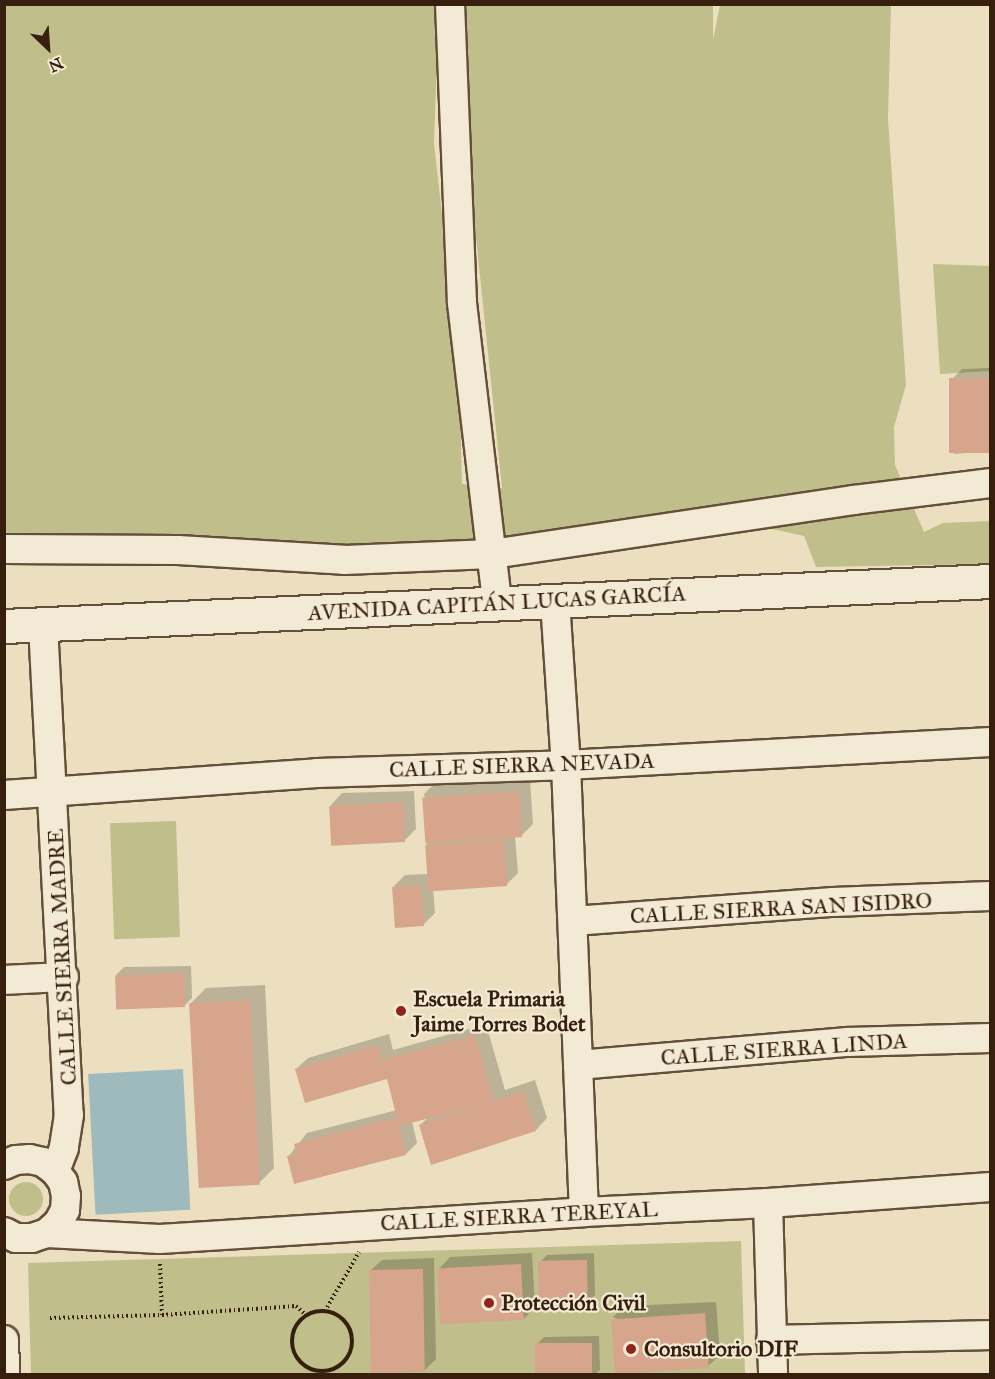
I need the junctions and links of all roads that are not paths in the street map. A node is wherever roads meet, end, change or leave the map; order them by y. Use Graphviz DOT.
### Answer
graph roads {
  1 [pos="450,4"];
  2 [pos="990,483"];
  3 [pos="4,549"];
  4 [pos="492,554"];
  5 [pos="990,581"];
  6 [pos="555,601"];
  7 [pos="497,603"];
  8 [pos="44,625"];
  9 [pos="4,626"];
  10 [pos="990,742"];
  11 [pos="566,765"];
  12 [pos="54,793"];
  13 [pos="4,795"];
  14 [pos="990,897"];
  15 [pos="573,921"];
  16 [pos="64,977"];
  17 [pos="4,980"];
  18 [pos="990,1038"];
  19 [pos="578,1065"];
  20 [pos="4,1165"];
  21 [pos="55,1171"];
  22 [pos="990,1187"];
  23 [pos="768,1203"];
  24 [pos="584,1212"];
  25 [pos="4,1232"];
  26 [pos="47,1233"];
  27 [pos="990,1335"];
  28 [pos="4,1340"];
  29 [pos="771,1341"];
  30 [pos="6,1374"];
  31 [pos="773,1374"];
  1 -- 4 [label="street"];
  2 -- 4 [label="street"];
  3 -- 4 [label="street"];
  4 -- 7 [label="street"];
  5 -- 6 [label="street, AVENIDA CAPITÁN LUCAS GARCÍA"];
  6 -- 7 [label="street, AVENIDA CAPITÁN LUCAS GARCÍA"];
  6 -- 11 [label="street"];
  7 -- 8 [label="street, AVENIDA CAPITÁN LUCAS GARCÍA"];
  8 -- 9 [label="street, AVENIDA CAPITÁN LUCAS GARCÍA"];
  8 -- 12 [label="street, CALLE SIERRA MADRE"];
  10 -- 11 [label="street, CALLE SIERRA NEVADA"];
  11 -- 12 [label="street, CALLE SIERRA NEVADA"];
  11 -- 15 [label="street"];
  12 -- 13 [label="street, CALLE SIERRA NEVADA"];
  12 -- 16 [label="street, CALLE SIERRA MADRE"];
  14 -- 15 [label="street, CALLE SIERRA SAN ISIDRO"];
  15 -- 19 [label="street"];
  16 -- 17 [label="street"];
  16 -- 21 [label="street, CALLE SIERRA MADRE"];
  18 -- 19 [label="street, CALLE SIERRA LINDA"];
  19 -- 24 [label="street"];
  20 -- 21 [label="street"];
  21 -- 26 [label="street"];
  22 -- 23 [label="street, CALLE SIERRA TEREYAL"];
  23 -- 24 [label="street, CALLE SIERRA TEREYAL"];
  23 -- 29 [label="street"];
  24 -- 26 [label="street, CALLE SIERRA TEREYAL"];
  25 -- 26 [label="street"];
  27 -- 29 [label="street"];
  28 -- 30 [label="street"];
  29 -- 31 [label="street"];
}
